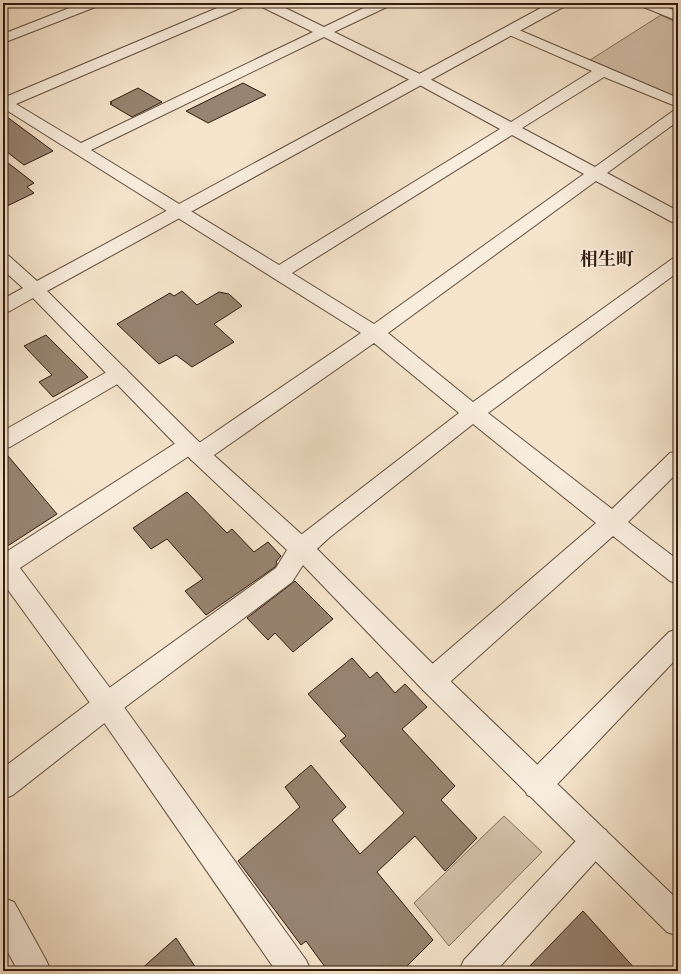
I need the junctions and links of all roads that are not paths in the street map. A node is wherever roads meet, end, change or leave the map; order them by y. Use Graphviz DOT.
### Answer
graph roads {
  1 [pos="93,3"];
  2 [pos="240,3"];
  3 [pos="266,3"];
  4 [pos="384,3"];
  5 [pos="560,3"];
  6 [pos="646,3"];
  7 [pos="678,17"];
  8 [pos="512,31"];
  9 [pos="324,32"];
  10 [pos="3,39"];
  11 [pos="603,71"];
  12 [pos="421,80"];
  13 [pos="4,102"];
  14 [pos="678,103"];
  15 [pos="678,114"];
  16 [pos="512,129"];
  17 [pos="81,149"];
  18 [pos="594,174"];
  19 [pos="179,211"];
  20 [pos="678,218"];
  21 [pos="3,260"];
  22 [pos="678,262"];
  23 [pos="280,273"];
  24 [pos="36,290"];
  25 [pos="3,307"];
  26 [pos="375,333"];
  27 [pos="119,374"];
  28 [pos="473,413"];
  29 [pos="3,441"];
  30 [pos="194,449"];
  31 [pos="678,459"];
  32 [pos="613,522"];
  33 [pos="301,548"];
  34 [pos="3,565"];
  35 [pos="678,574"];
  36 [pos="678,640"];
  37 [pos="432,681"];
  38 [pos="107,705"];
  39 [pos="3,785"];
  40 [pos="537,785"];
  41 [pos="596,840"];
  42 [pos="3,913"];
  43 [pos="678,921"];
  44 [pos="33,970"];
  45 [pos="295,971"];
  46 [pos="475,971"];
  1 -- 10 [label="street"];
  2 -- 13 [label="street"];
  3 -- 9 [label="street"];
  4 -- 9 [label="street"];
  5 -- 8 [label="street"];
  6 -- 7 [label="street"];
  8 -- 11 [label="street"];
  8 -- 12 [label="street"];
  9 -- 12 [label="street"];
  9 -- 17 [label="street"];
  11 -- 14 [label="street"];
  11 -- 16 [label="street"];
  12 -- 16 [label="street"];
  12 -- 19 [label="street"];
  13 -- 17 [label="street"];
  15 -- 18 [label="street"];
  16 -- 18 [label="street"];
  16 -- 23 [label="street"];
  17 -- 19 [label="street"];
  18 -- 20 [label="street"];
  18 -- 26 [label="street"];
  19 -- 23 [label="street"];
  19 -- 24 [label="street"];
  21 -- 24 [label="street"];
  22 -- 28 [label="street"];
  23 -- 26 [label="street"];
  24 -- 25 [label="street"];
  24 -- 27 [label="street"];
  26 -- 28 [label="street"];
  26 -- 30 [label="street"];
  27 -- 29 [label="street"];
  27 -- 30 [label="street"];
  28 -- 32 [label="street"];
  28 -- 33 [label="street"];
  30 -- 33 [label="street"];
  30 -- 34 [label="street"];
  31 -- 32 [label="street"];
  32 -- 35 [label="street"];
  32 -- 37 [label="street"];
  33 -- 37 [label="street"];
  33 -- 38 [label="street"];
  34 -- 38 [label="street"];
  36 -- 40 [label="street"];
  37 -- 40 [label="street"];
  38 -- 39 [label="street"];
  38 -- 45 [label="street"];
  40 -- 41 [label="street"];
  41 -- 43 [label="street"];
  41 -- 46 [label="street"];
  42 -- 44 [label="street"];
}
